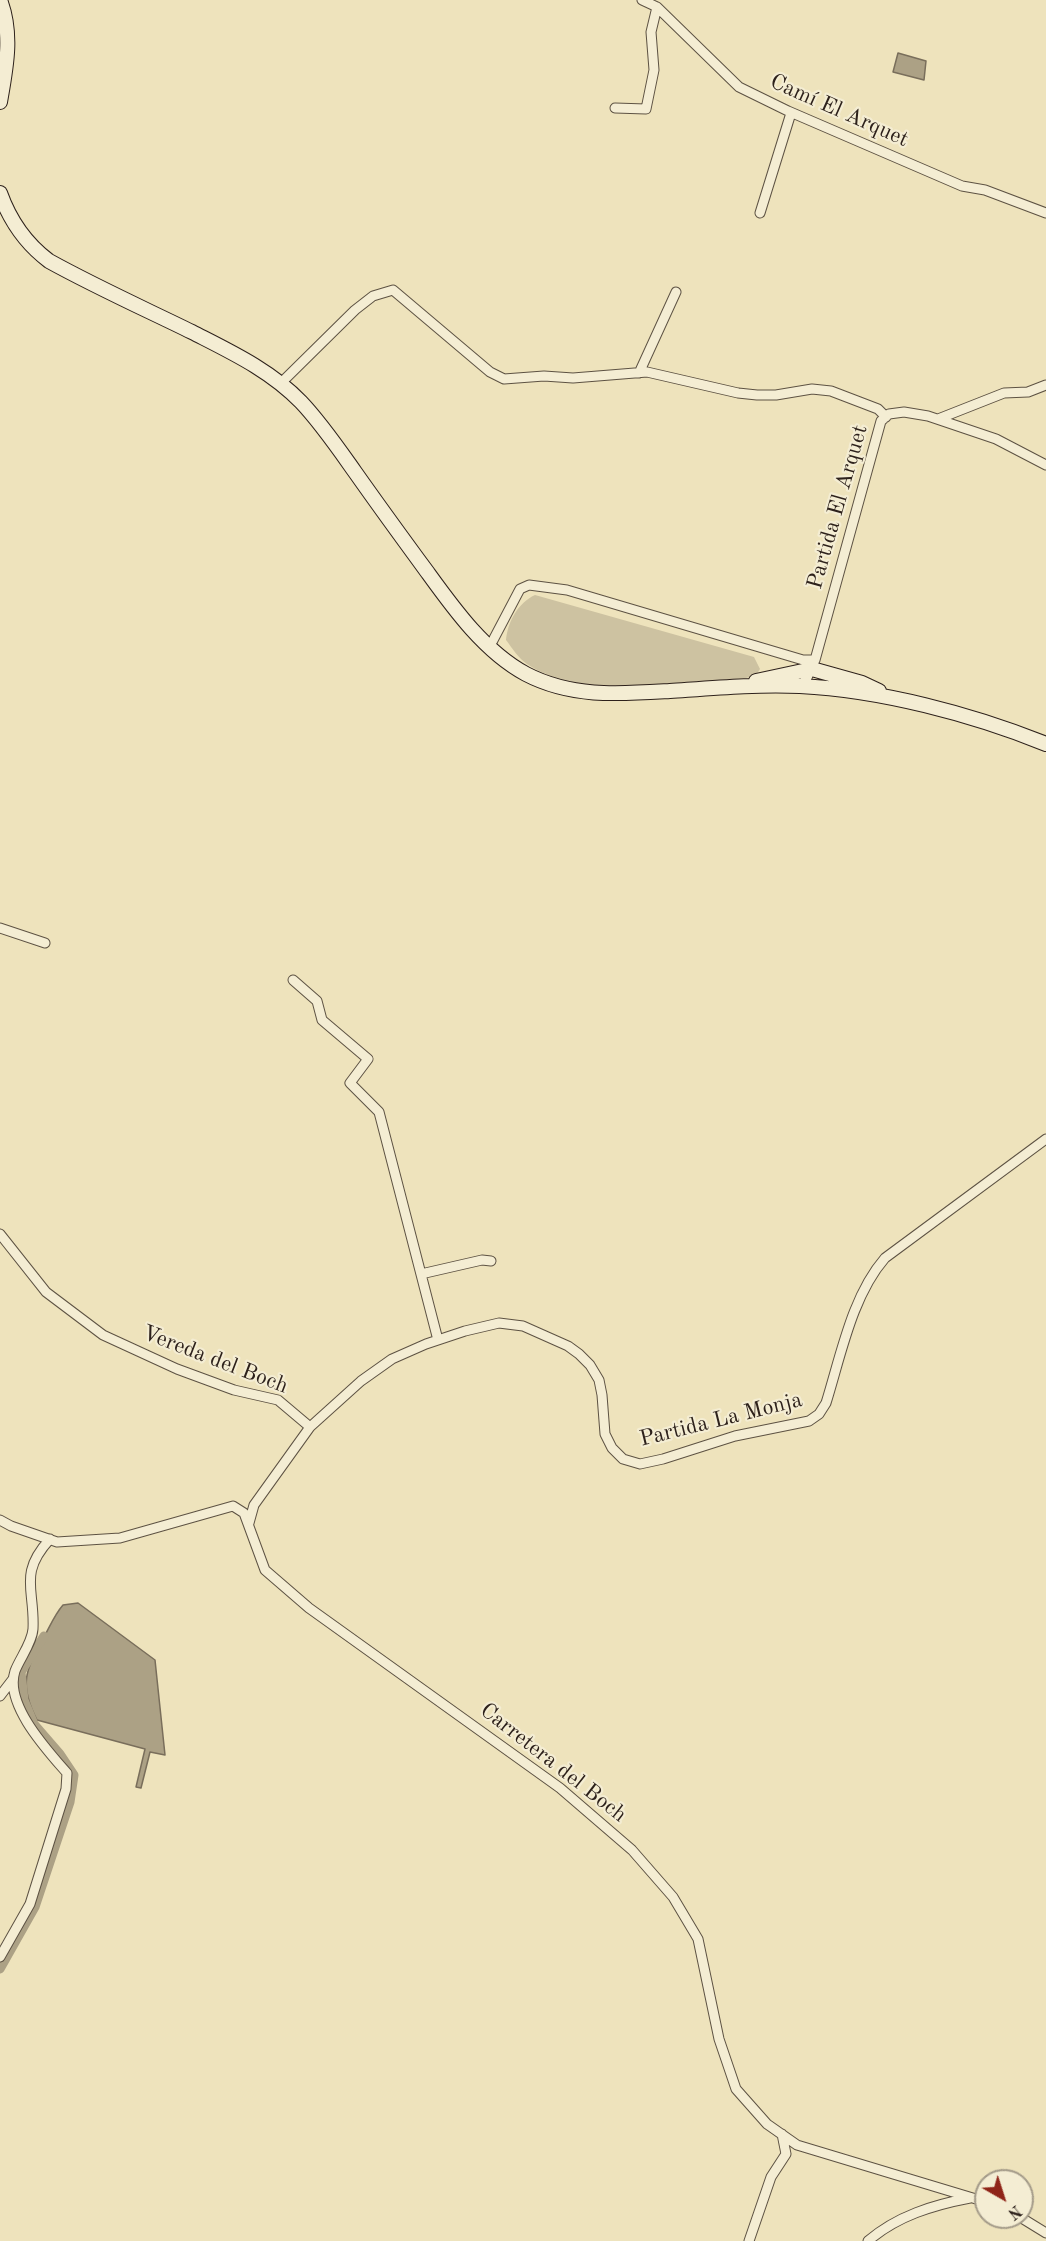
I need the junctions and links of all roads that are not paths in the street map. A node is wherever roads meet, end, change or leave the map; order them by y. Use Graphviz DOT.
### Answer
graph roads {
  1 [pos="0,0"];
  2 [pos="642,0"];
  3 [pos="657,7"];
  4 [pos="0,102"];
  5 [pos="615,108"];
  6 [pos="791,112"];
  7 [pos="0,193"];
  8 [pos="759,213"];
  9 [pos="1046,213"];
  10 [pos="676,292"];
  11 [pos="639,373"];
  12 [pos="281,383"];
  13 [pos="1046,385"];
  14 [pos="886,417"];
  15 [pos="938,419"];
  16 [pos="1046,465"];
  17 [pos="489,646"];
  18 [pos="814,665"];
  19 [pos="798,686"];
  20 [pos="735,687"];
  21 [pos="894,698"];
  22 [pos="1046,744"];
  23 [pos="0,928"];
  24 [pos="45,944"];
  25 [pos="293,980"];
  26 [pos="1046,1139"];
  27 [pos="0,1234"];
  28 [pos="491,1261"];
  29 [pos="421,1274"];
  30 [pos="438,1340"];
  31 [pos="310,1427"];
  32 [pos="0,1520"];
  33 [pos="248,1524"];
  34 [pos="50,1539"];
  35 [pos="13,1680"];
  36 [pos="0,1696"];
  37 [pos="0,1957"];
  38 [pos="782,2134"];
  39 [pos="971,2198"];
  40 [pos="974,2199"];
  41 [pos="749,2241"];
  42 [pos="868,2241"];
  1 -- 4 [label="street"];
  2 -- 3 [label="street, Camí El Arquet"];
  3 -- 5 [label="street"];
  3 -- 6 [label="street, Camí El Arquet"];
  6 -- 8 [label="street"];
  6 -- 9 [label="street, Camí El Arquet"];
  7 -- 12 [label="street"];
  10 -- 11 [label="street"];
  11 -- 12 [label="street"];
  11 -- 14 [label="street"];
  12 -- 17 [label="street"];
  13 -- 15 [label="street"];
  14 -- 15 [label="street, Partida El Arquet"];
  14 -- 18 [label="street, Partida El Arquet"];
  15 -- 16 [label="street, Partida El Arquet"];
  17 -- 18 [label="street"];
  17 -- 20 [label="street"];
  18 -- 19 [label="street"];
  18 -- 20 [label="street"];
  18 -- 21 [label="street"];
  19 -- 20 [label="street"];
  19 -- 21 [label="street"];
  21 -- 22 [label="street"];
  23 -- 24 [label="street"];
  25 -- 29 [label="street"];
  26 -- 30 [label="street, Partida La Monja"];
  27 -- 31 [label="street, Vereda del Boch"];
  28 -- 29 [label="street"];
  29 -- 30 [label="street"];
  30 -- 31 [label="street"];
  31 -- 33 [label="street"];
  32 -- 34 [label="street"];
  33 -- 34 [label="street"];
  33 -- 38 [label="street, Carretera del Boch"];
  34 -- 35 [label="street"];
  35 -- 36 [label="street"];
  35 -- 37 [label="street"];
  38 -- 39 [label="street, Carretera del Boch"];
  38 -- 41 [label="street"];
  39 -- 40 [label="street, Carretera del Boch"];
  39 -- 42 [label="street"];
}
